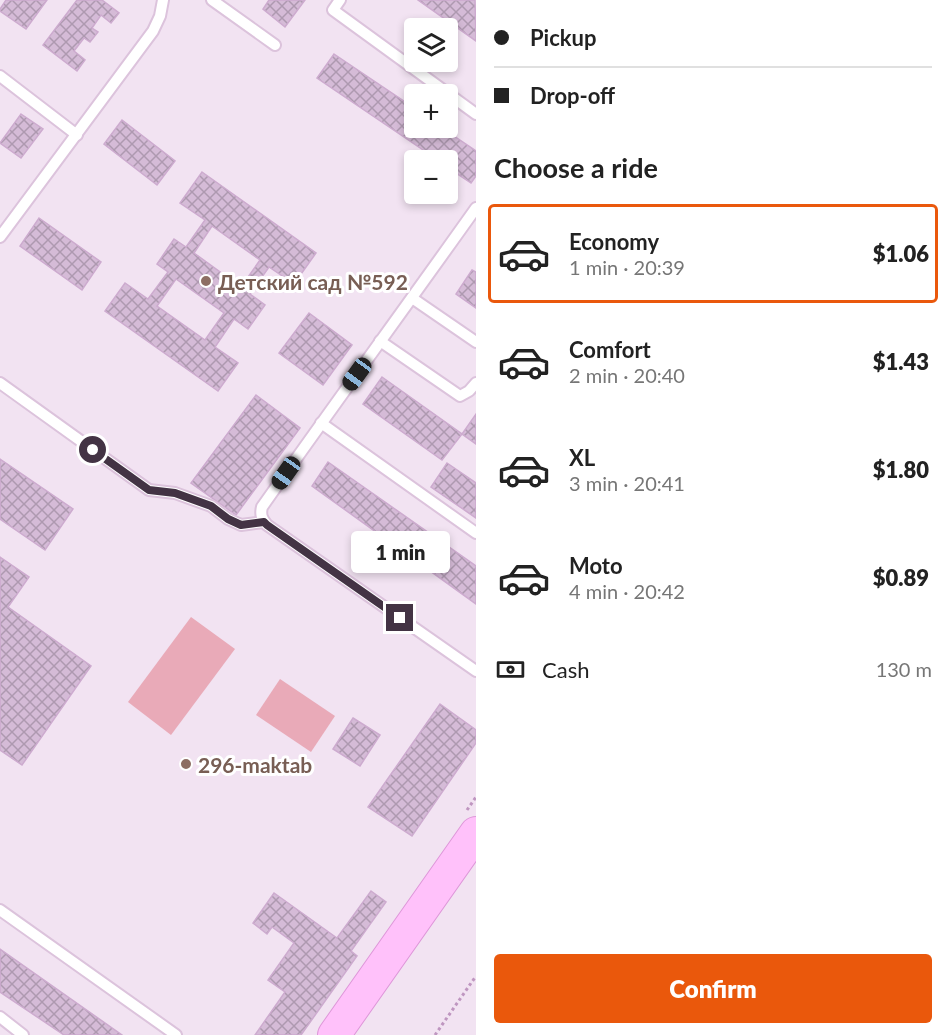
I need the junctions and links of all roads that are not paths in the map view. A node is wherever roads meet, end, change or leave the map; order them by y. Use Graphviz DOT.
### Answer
graph roads {
  1 [pos="163,0"];
  2 [pos="212,0"];
  3 [pos="340,0"];
  4 [pos="225,3"];
  5 [pos="275,45"];
  6 [pos="0,76"];
  7 [pos="476,114"];
  8 [pos="77,135"];
  9 [pos="476,208"];
  10 [pos="0,237"];
  11 [pos="412,298"];
  12 [pos="380,341"];
  13 [pos="476,342"];
  14 [pos="0,383"];
  15 [pos="476,383"];
  16 [pos="321,423"];
  17 [pos="264,522"];
  18 [pos="476,533"];
  19 [pos="476,671"];
  20 [pos="476,833"];
  21 [pos="476,864"];
  22 [pos="0,910"];
  23 [pos="0,1017"];
  24 [pos="23,1035"];
  25 [pos="176,1035"];
  26 [pos="334,1035"];
  27 [pos="356,1035"];
  1 -- 8 [label="lane"];
  2 -- 4 [label="lane"];
  3 -- 7 [label="lane"];
  4 -- 5 [label="lane"];
  6 -- 8 [label="lane"];
  8 -- 10 [label="lane"];
  9 -- 11 [label="lane"];
  11 -- 12 [label="lane"];
  11 -- 13 [label="lane"];
  12 -- 15 [label="lane"];
  12 -- 16 [label="lane"];
  14 -- 17 [label="lane"];
  16 -- 17 [label="lane"];
  16 -- 18 [label="lane"];
  17 -- 19 [label="lane"];
  20 -- 26 [label="street"];
  21 -- 27 [label="street"];
  22 -- 25 [label="lane"];
  23 -- 24 [label="lane"];
}
